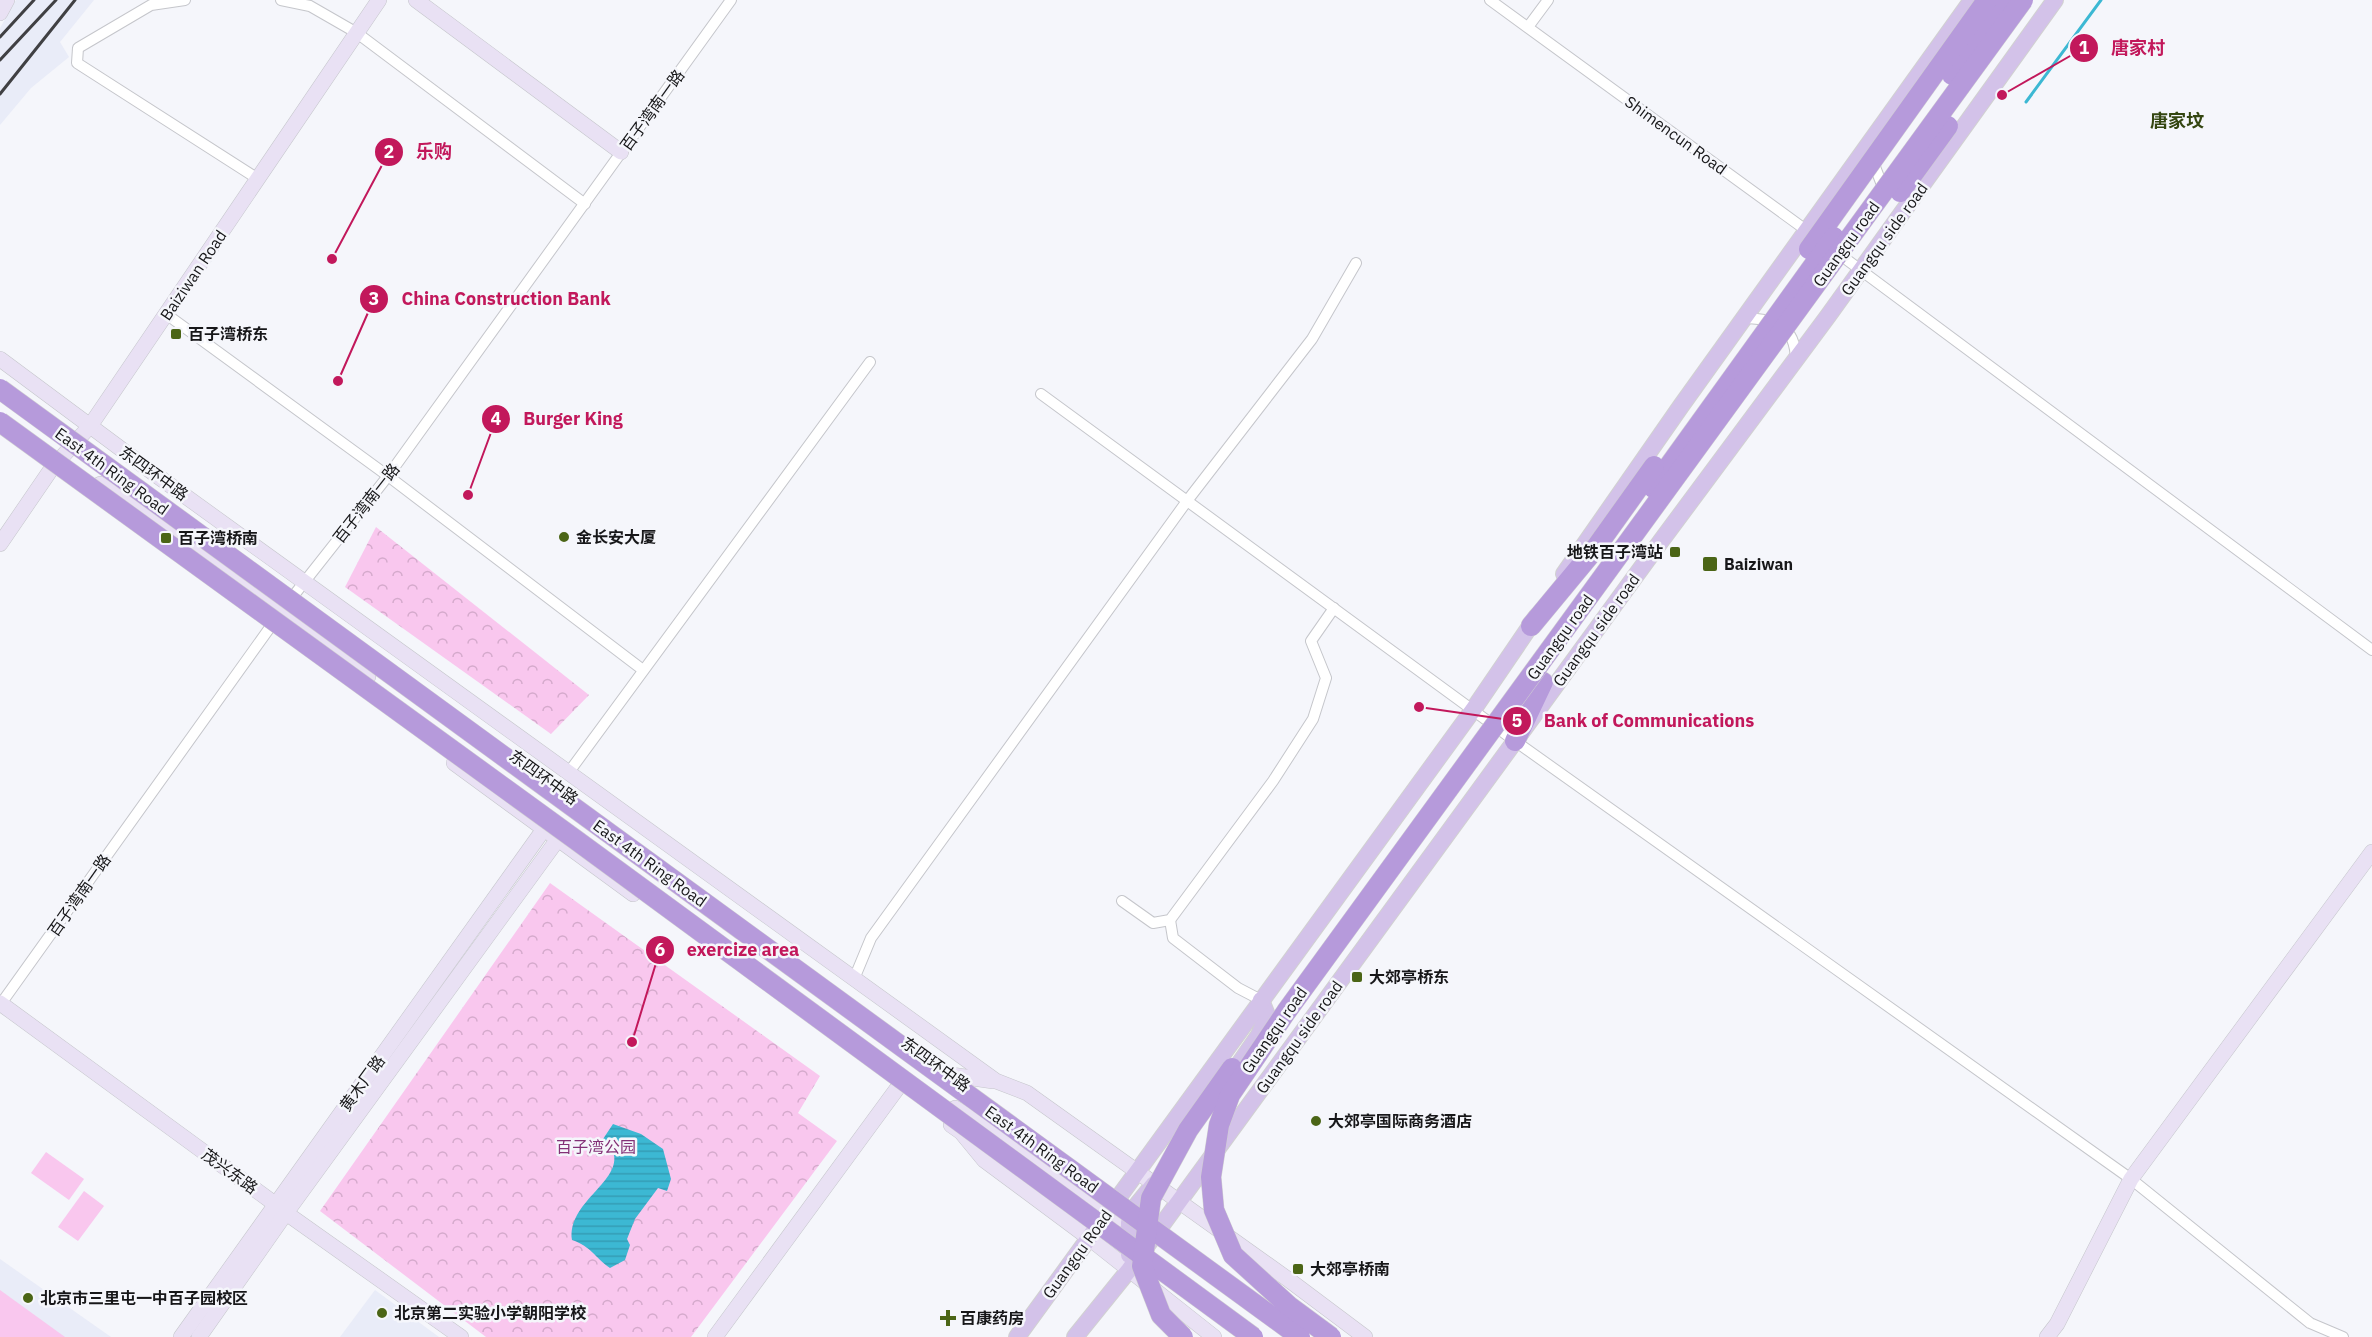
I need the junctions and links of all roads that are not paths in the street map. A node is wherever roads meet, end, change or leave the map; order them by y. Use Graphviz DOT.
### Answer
graph roads {
  1 [pos="7,0"];
  2 [pos="185,0"];
  3 [pos="281,0"];
  4 [pos="379,0"];
  5 [pos="416,0"];
  6 [pos="731,0"];
  7 [pos="1490,0"];
  8 [pos="1548,0"];
  9 [pos="1972,0"];
  10 [pos="1987,0"];
  11 [pos="2002,0"];
  12 [pos="2023,0"];
  13 [pos="2033,0"];
  14 [pos="2055,0"];
  15 [pos="0,13"];
  16 [pos="1528,27"];
  17 [pos="357,33"];
  18 [pos="1869,144"];
  19 [pos="621,152"];
  20 [pos="258,179"];
  21 [pos="1923,183"];
  22 [pos="585,204"];
  23 [pos="1807,231"];
  24 [pos="1356,263"];
  25 [pos="1861,270"];
  26 [pos="166,314"];
  27 [pos="1744,318"];
  28 [pos="0,358"];
  29 [pos="1796,360"];
  30 [pos="870,362"];
  31 [pos="0,386"];
  32 [pos="1041,394"];
  33 [pos="0,414"];
  34 [pos="0,422"];
  35 [pos="90,426"];
  36 [pos="0,430"];
  37 [pos="79,438"];
  38 [pos="57,464"];
  39 [pos="388,476"];
  40 [pos="1188,501"];
  41 [pos="0,544"];
  42 [pos="306,582"];
  43 [pos="294,595"];
  44 [pos="1334,608"];
  45 [pos="280,613"];
  46 [pos="1531,626"];
  47 [pos="269,628"];
  48 [pos="2372,650"];
  49 [pos="643,670"];
  50 [pos="1473,710"];
  51 [pos="1515,741"];
  52 [pos="569,772"];
  53 [pos="544,830"];
  54 [pos="558,839"];
  55 [pos="2372,852"];
  56 [pos="1122,901"];
  57 [pos="1170,920"];
  58 [pos="854,979"];
  59 [pos="1261,1000"];
  60 [pos="0,1004"];
  61 [pos="1214,1065"];
  62 [pos="952,1075"];
  63 [pos="996,1081"];
  64 [pos="899,1086"];
  65 [pos="937,1097"];
  66 [pos="1199,1121"];
  67 [pos="961,1132"];
  68 [pos="1035,1135"];
  69 [pos="1023,1150"];
  70 [pos="1137,1171"];
  71 [pos="2132,1179"];
  72 [pos="1154,1184"];
  73 [pos="1118,1196"];
  74 [pos="1178,1201"];
  75 [pos="280,1209"];
  76 [pos="1107,1212"];
  77 [pos="1131,1217"];
  78 [pos="1155,1235"];
  79 [pos="1089,1238"];
  80 [pos="1129,1270"];
  81 [pos="181,1337"];
  82 [pos="199,1337"];
  83 [pos="461,1337"];
  84 [pos="715,1337"];
  85 [pos="1017,1337"];
  86 [pos="1075,1337"];
  87 [pos="1183,1337"];
  88 [pos="1214,1337"];
  89 [pos="1253,1337"];
  90 [pos="1300,1337"];
  91 [pos="1331,1337"];
  92 [pos="1365,1337"];
  93 [pos="2047,1337"];
  94 [pos="2343,1337"];
  1 -- 15 [label="main road"];
  2 -- 20 [label="street"];
  3 -- 17 [label="street"];
  4 -- 17 [label="main road, Baiziwan Road"];
  5 -- 19 [label="main road"];
  6 -- 19 [label="street, 百子湾南一路"];
  7 -- 16 [label="street, Shimencun Road"];
  8 -- 16 [label="street"];
  9 -- 18 [label="main road"];
  10 -- 46 [label="highway, bridge"];
  11 -- 87 [label="highway, Guangqu road, bridge"];
  12 -- 91 [label="highway, Guangqu road, bridge"];
  13 -- 51 [label="highway, bridge"];
  14 -- 21 [label="main road, Guangqu side road"];
  16 -- 23 [label="street, Shimencun Road"];
  17 -- 20 [label="main road, Baiziwan Road"];
  17 -- 22 [label="street"];
  18 -- 21 [label="street"];
  18 -- 23 [label="main road"];
  19 -- 22 [label="street, 百子湾南一路"];
  20 -- 26 [label="main road, Baiziwan Road"];
  21 -- 25 [label="main road, Guangqu side road"];
  22 -- 39 [label="street, 百子湾南一路"];
  23 -- 25 [label="street, Shimencun Road"];
  23 -- 27 [label="main road"];
  24 -- 40 [label="street"];
  25 -- 29 [label="main road, Guangqu side road"];
  25 -- 48 [label="street, Shimencun Road"];
  26 -- 35 [label="main road, Baiziwan Road"];
  26 -- 39 [label="street"];
  27 -- 29 [label="street"];
  27 -- 46 [label="main road"];
  28 -- 35 [label="main road, 东四环中路"];
  29 -- 51 [label="main road, Guangqu side road"];
  30 -- 49 [label="street"];
  31 -- 37 [label="main road, 东四环中路"];
  31 -- 90 [label="highway, East 4th Ring Road, bridge"];
  32 -- 40 [label="street"];
  33 -- 38 [label="main road, 东四环中路"];
  34 -- 89 [label="highway, East 4th Ring Road, bridge"];
  35 -- 37 [label="main road, Baiziwan Road"];
  35 -- 42 [label="main road, 东四环中路"];
  36 -- 38 [label="main road, 东四环中路"];
  37 -- 38 [label="main road, Baiziwan Road"];
  37 -- 43 [label="main road, 东四环中路"];
  38 -- 41 [label="main road, Baiziwan Road"];
  38 -- 45 [label="main road, 东四环中路"];
  38 -- 47 [label="main road, 东四环中路"];
  39 -- 42 [label="street, 百子湾南一路"];
  39 -- 49 [label="street"];
  40 -- 44 [label="street"];
  40 -- 58 [label="street"];
  42 -- 43 [label="street, 百子湾南一路"];
  42 -- 52 [label="main road, 东四环中路"];
  43 -- 45 [label="street, 百子湾南一路"];
  43 -- 62 [label="main road, 东四环中路"];
  44 -- 50 [label="street"];
  44 -- 57 [label="street"];
  45 -- 47 [label="street, 百子湾南一路"];
  45 -- 65 [label="main road, 东四环中路"];
  46 -- 50 [label="main road"];
  47 -- 53 [label="main road, 东四环中路"];
  47 -- 60 [label="street, 百子湾南一路"];
  49 -- 52 [label="street"];
  50 -- 51 [label="street"];
  50 -- 61 [label="main road"];
  51 -- 71 [label="street"];
  51 -- 74 [label="main road, Guangqu side road"];
  52 -- 58 [label="main road, 东四环中路"];
  53 -- 54 [label="main road, 东四环中路"];
  53 -- 75 [label="main road, 黄木厂路"];
  54 -- 64 [label="main road, 东四环中路"];
  54 -- 75 [label="main road"];
  55 -- 71 [label="main road"];
  56 -- 57 [label="street"];
  57 -- 59 [label="street"];
  58 -- 63 [label="main road, 东四环中路"];
  59 -- 66 [label="main road"];
  60 -- 75 [label="main road, 茂兴东路"];
  61 -- 66 [label="main road"];
  61 -- 70 [label="main road"];
  62 -- 63 [label="main road"];
  62 -- 68 [label="main road, 东四环中路"];
  63 -- 70 [label="main road, 东四环中路"];
  64 -- 67 [label="main road, 东四环中路"];
  64 -- 84 [label="main road"];
  65 -- 67 [label="main road"];
  65 -- 69 [label="main road, 东四环中路"];
  66 -- 72 [label="main road"];
  67 -- 79 [label="main road, 东四环中路"];
  68 -- 69 [label="main road"];
  68 -- 73 [label="main road, 东四环中路"];
  69 -- 76 [label="main road, 东四环中路"];
  70 -- 72 [label="main road, 东四环中路"];
  70 -- 73 [label="main road, Guangqu Road"];
  71 -- 93 [label="main road"];
  71 -- 94 [label="street"];
  72 -- 74 [label="main road, 东四环中路"];
  72 -- 77 [label="main road"];
  73 -- 76 [label="main road, Guangqu Road"];
  73 -- 77 [label="main road, 东四环中路"];
  74 -- 78 [label="main road"];
  74 -- 92 [label="main road, 东四环中路"];
  75 -- 81 [label="main road, 黄木厂路"];
  75 -- 82 [label="main road"];
  75 -- 83 [label="main road, 茂兴东路"];
  76 -- 77 [label="main road, 东四环中路"];
  76 -- 79 [label="main road, Guangqu Road"];
  77 -- 78 [label="main road, 东四环中路"];
  77 -- 80 [label="main road"];
  78 -- 80 [label="main road"];
  79 -- 80 [label="main road, 东四环中路"];
  79 -- 85 [label="main road, Guangqu Road"];
  80 -- 86 [label="main road"];
  80 -- 88 [label="main road, 东四环中路"];
}
